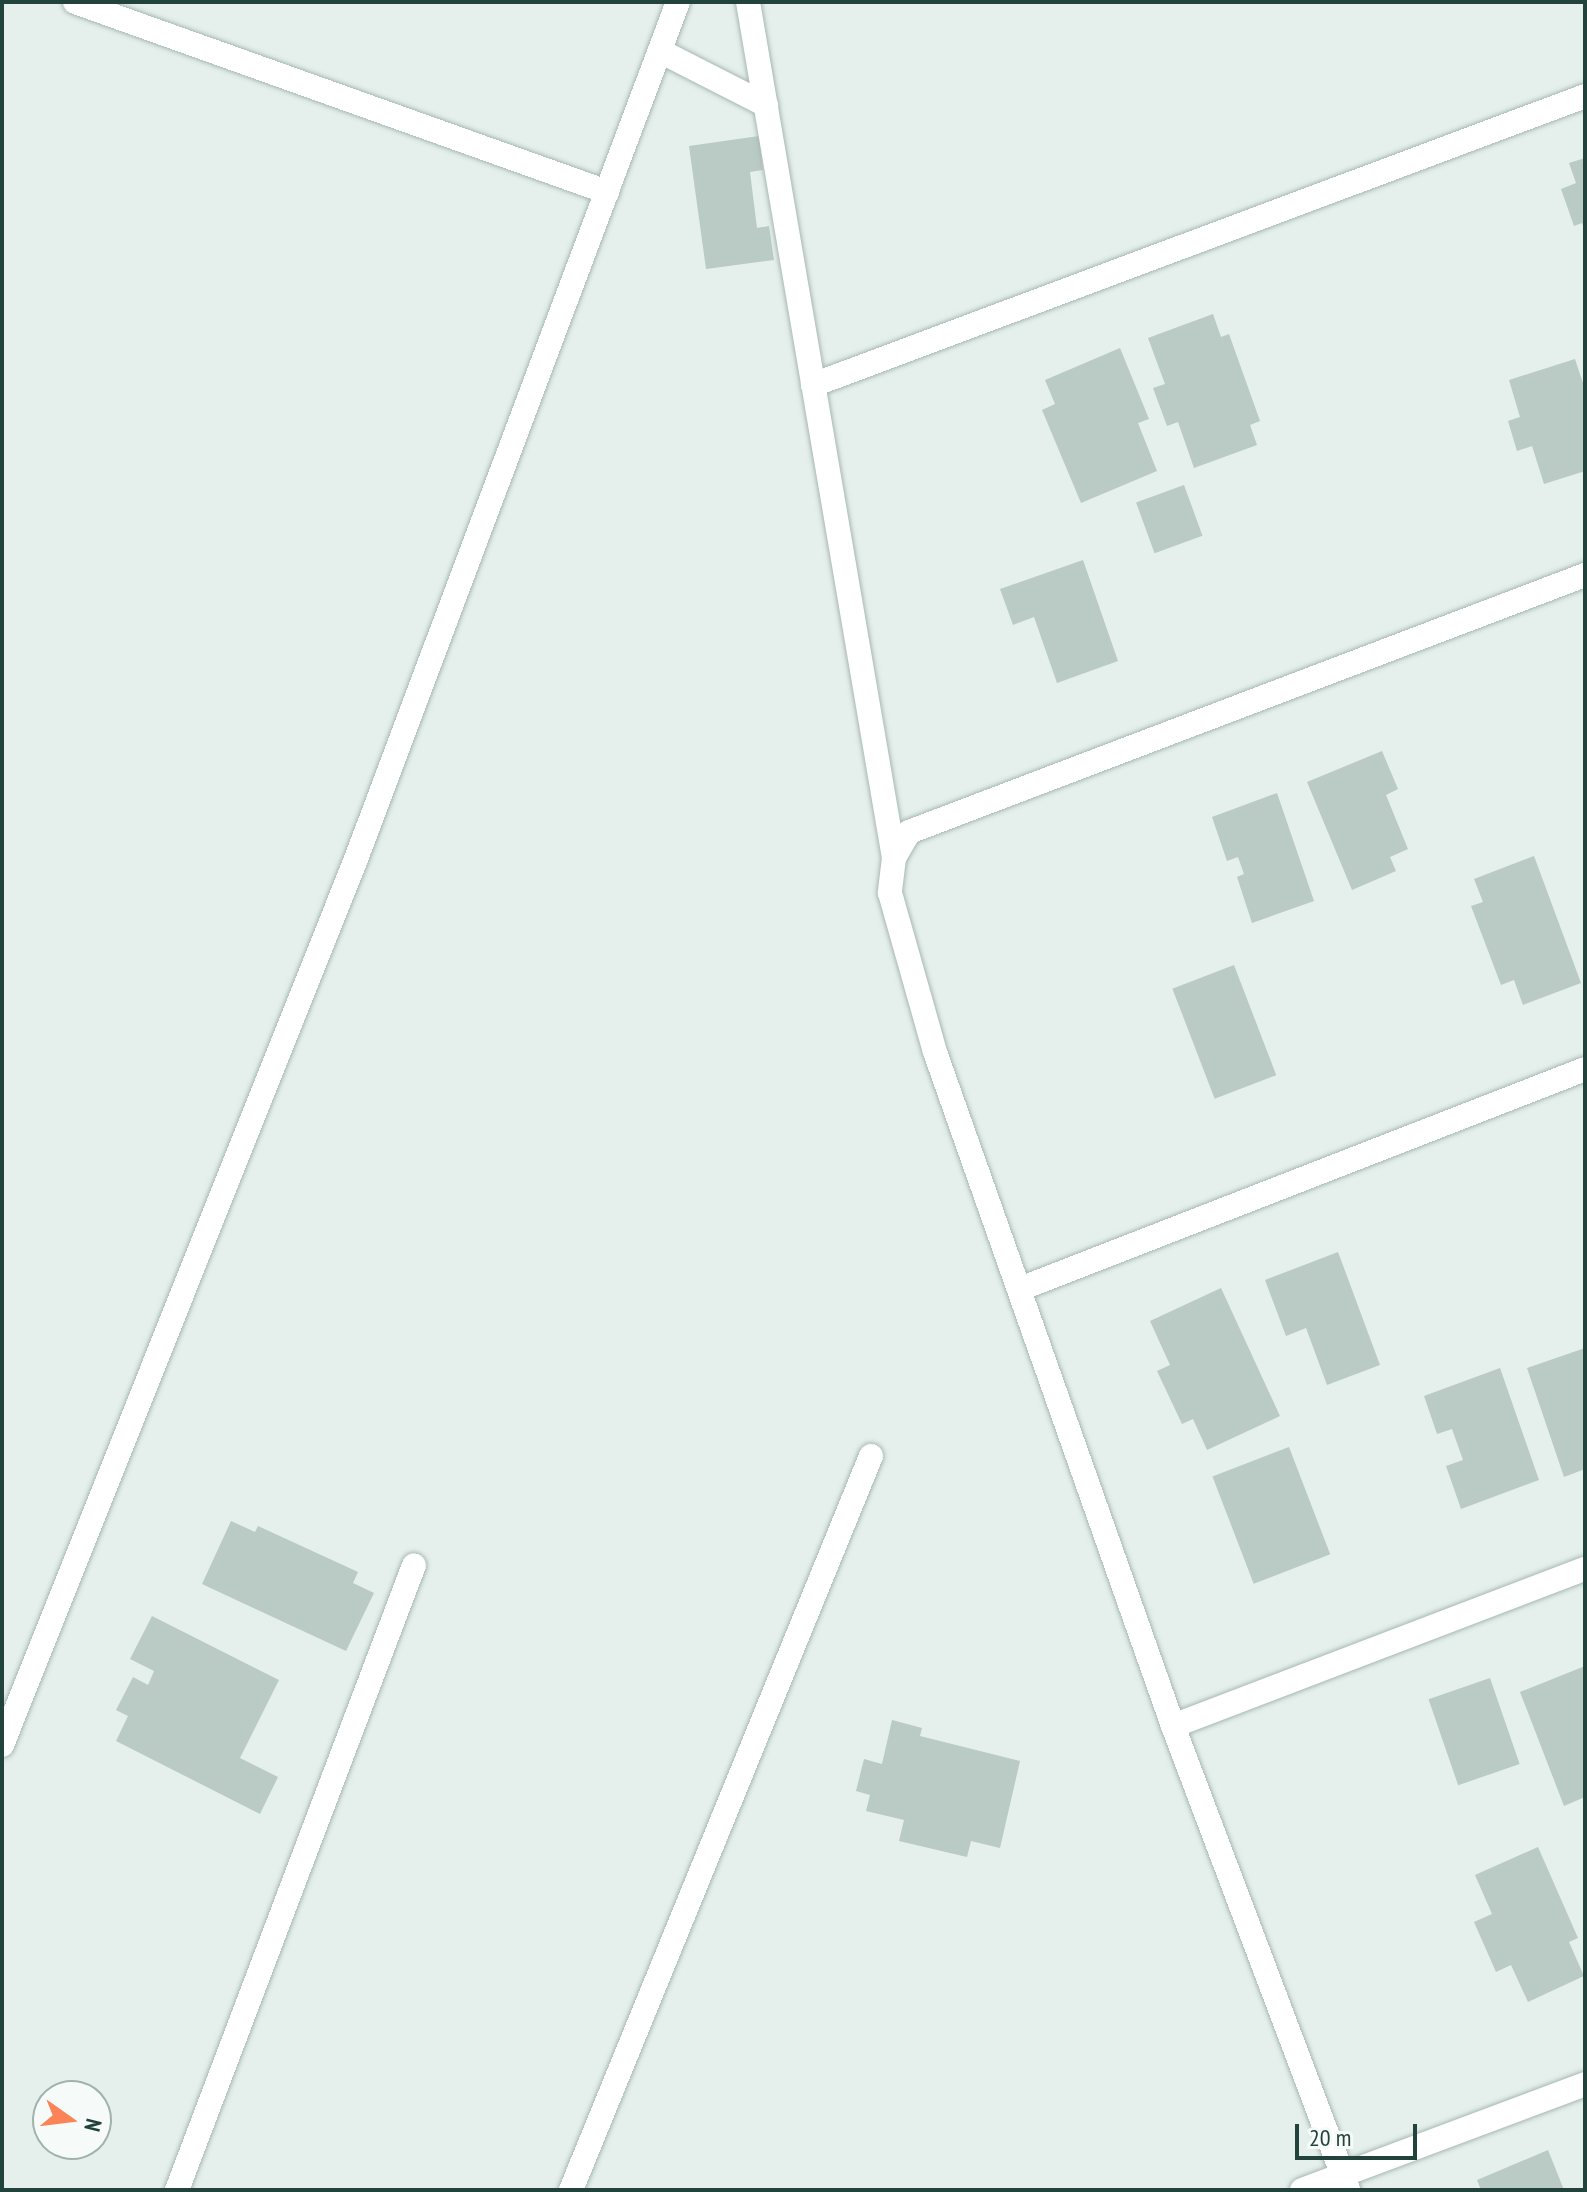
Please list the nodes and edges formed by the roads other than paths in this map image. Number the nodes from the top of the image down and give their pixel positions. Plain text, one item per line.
1 (75, 2) edge
2 (678, 2) edge
3 (748, 2) edge
4 (660, 51) junction
5 (1585, 96) edge
6 (766, 105) junction
7 (607, 192) junction
8 (813, 385) junction
9 (1585, 575) edge
10 (894, 858) junction
11 (1585, 1069) edge
12 (1020, 1289) junction
13 (871, 1456) dead end
14 (414, 1565) dead end
15 (1585, 1569) edge
16 (1173, 1726) junction
17 (2, 1745) edge
18 (1585, 2084) edge
19 (1346, 2183) edge
20 (177, 2190) edge
21 (571, 2190) edge
22 (1302, 2190) edge

1 - 7 street
2 - 4 street
3 - 6 street
4 - 6 street
4 - 7 street
5 - 8 street
6 - 8 street
7 - 17 street
8 - 10 street
9 - 10 street
10 - 12 street
11 - 12 street
12 - 16 street
13 - 21 street
14 - 20 street
15 - 16 street
16 - 19 street
18 - 19 street
19 - 22 street

